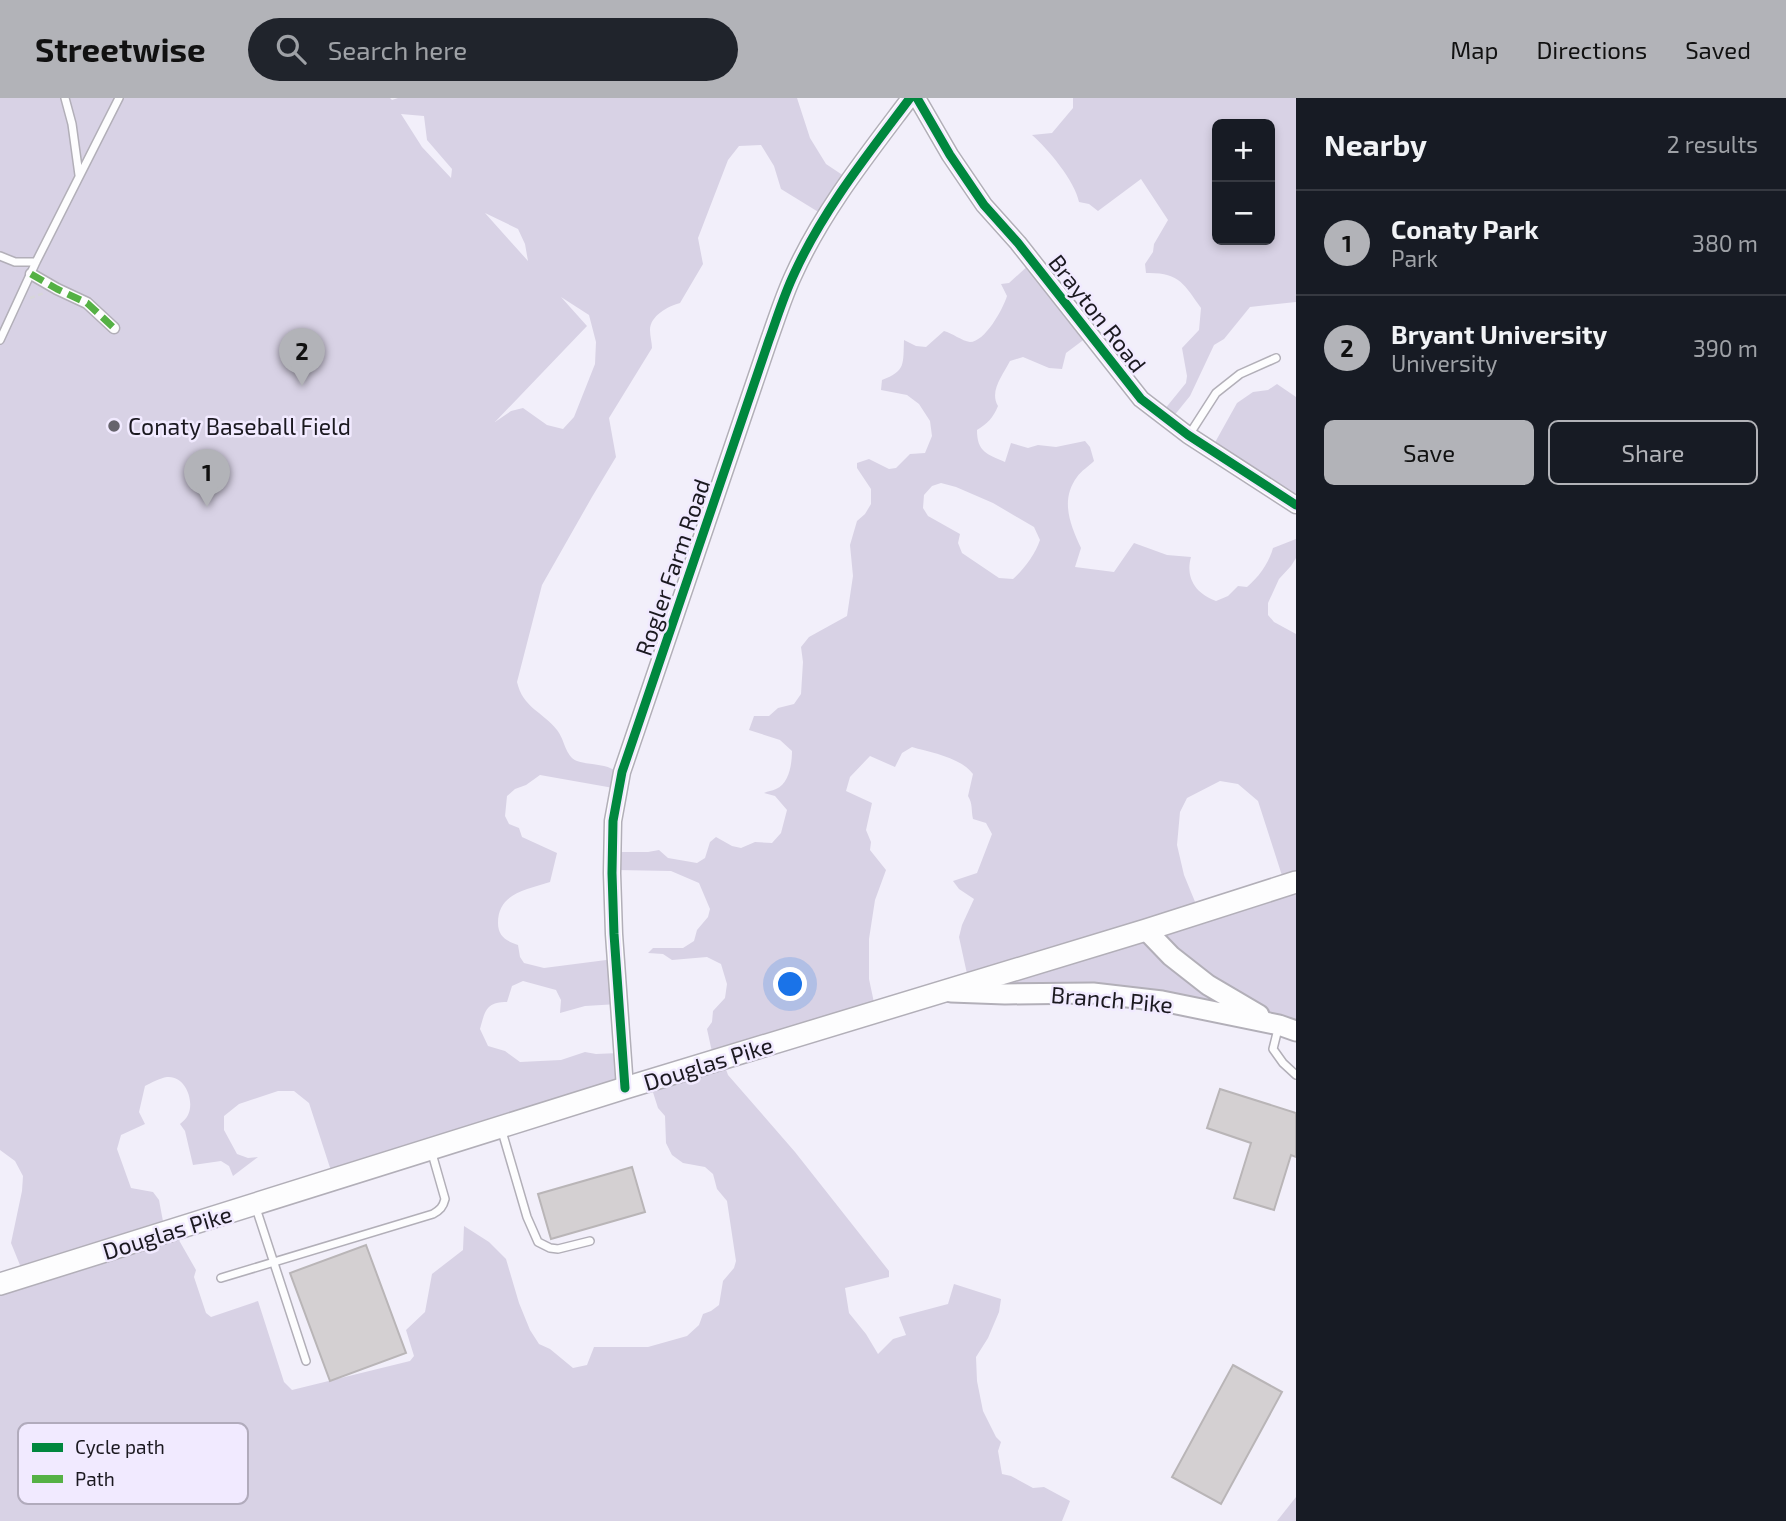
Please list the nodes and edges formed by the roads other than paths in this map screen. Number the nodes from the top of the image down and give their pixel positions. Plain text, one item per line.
1 (65, 98) edge
2 (119, 98) edge
3 (910, 98) edge
4 (917, 98) edge
5 (79, 175) junction
6 (0, 256) edge
7 (36, 262) junction
8 (31, 274) junction
9 (114, 328) dead end
10 (0, 340) edge
11 (1276, 358) dead end
12 (1188, 435) junction
13 (1296, 505) edge
14 (1296, 881) edge
15 (1146, 930) junction
16 (943, 992) junction
17 (1287, 1028) edge
18 (1296, 1075) edge
19 (625, 1088) junction
20 (501, 1128) junction
21 (431, 1150) junction
22 (255, 1205) junction
23 (590, 1241) dead end
24 (274, 1262) junction
25 (221, 1278) dead end
26 (0, 1284) edge
27 (306, 1361) dead end

1 - 5 lane
2 - 5 lane
3 - 19 street, Rogler Farm Road
4 - 12 street, Brayton Road
5 - 7 lane
6 - 7 lane
7 - 8 lane
8 - 9 street
8 - 10 lane
11 - 12 lane
12 - 13 street, Brayton Road
14 - 15 main road, Douglas Pike
15 - 16 main road, Douglas Pike
15 - 17 main road, Branch Pike
16 - 17 main road, Branch Pike
16 - 19 main road, Douglas Pike
17 - 18 lane
19 - 20 main road, Douglas Pike
20 - 21 main road, Douglas Pike
20 - 23 lane
21 - 22 main road, Douglas Pike
21 - 24 lane
22 - 24 lane
22 - 26 main road, Douglas Pike
24 - 25 lane
24 - 27 lane

